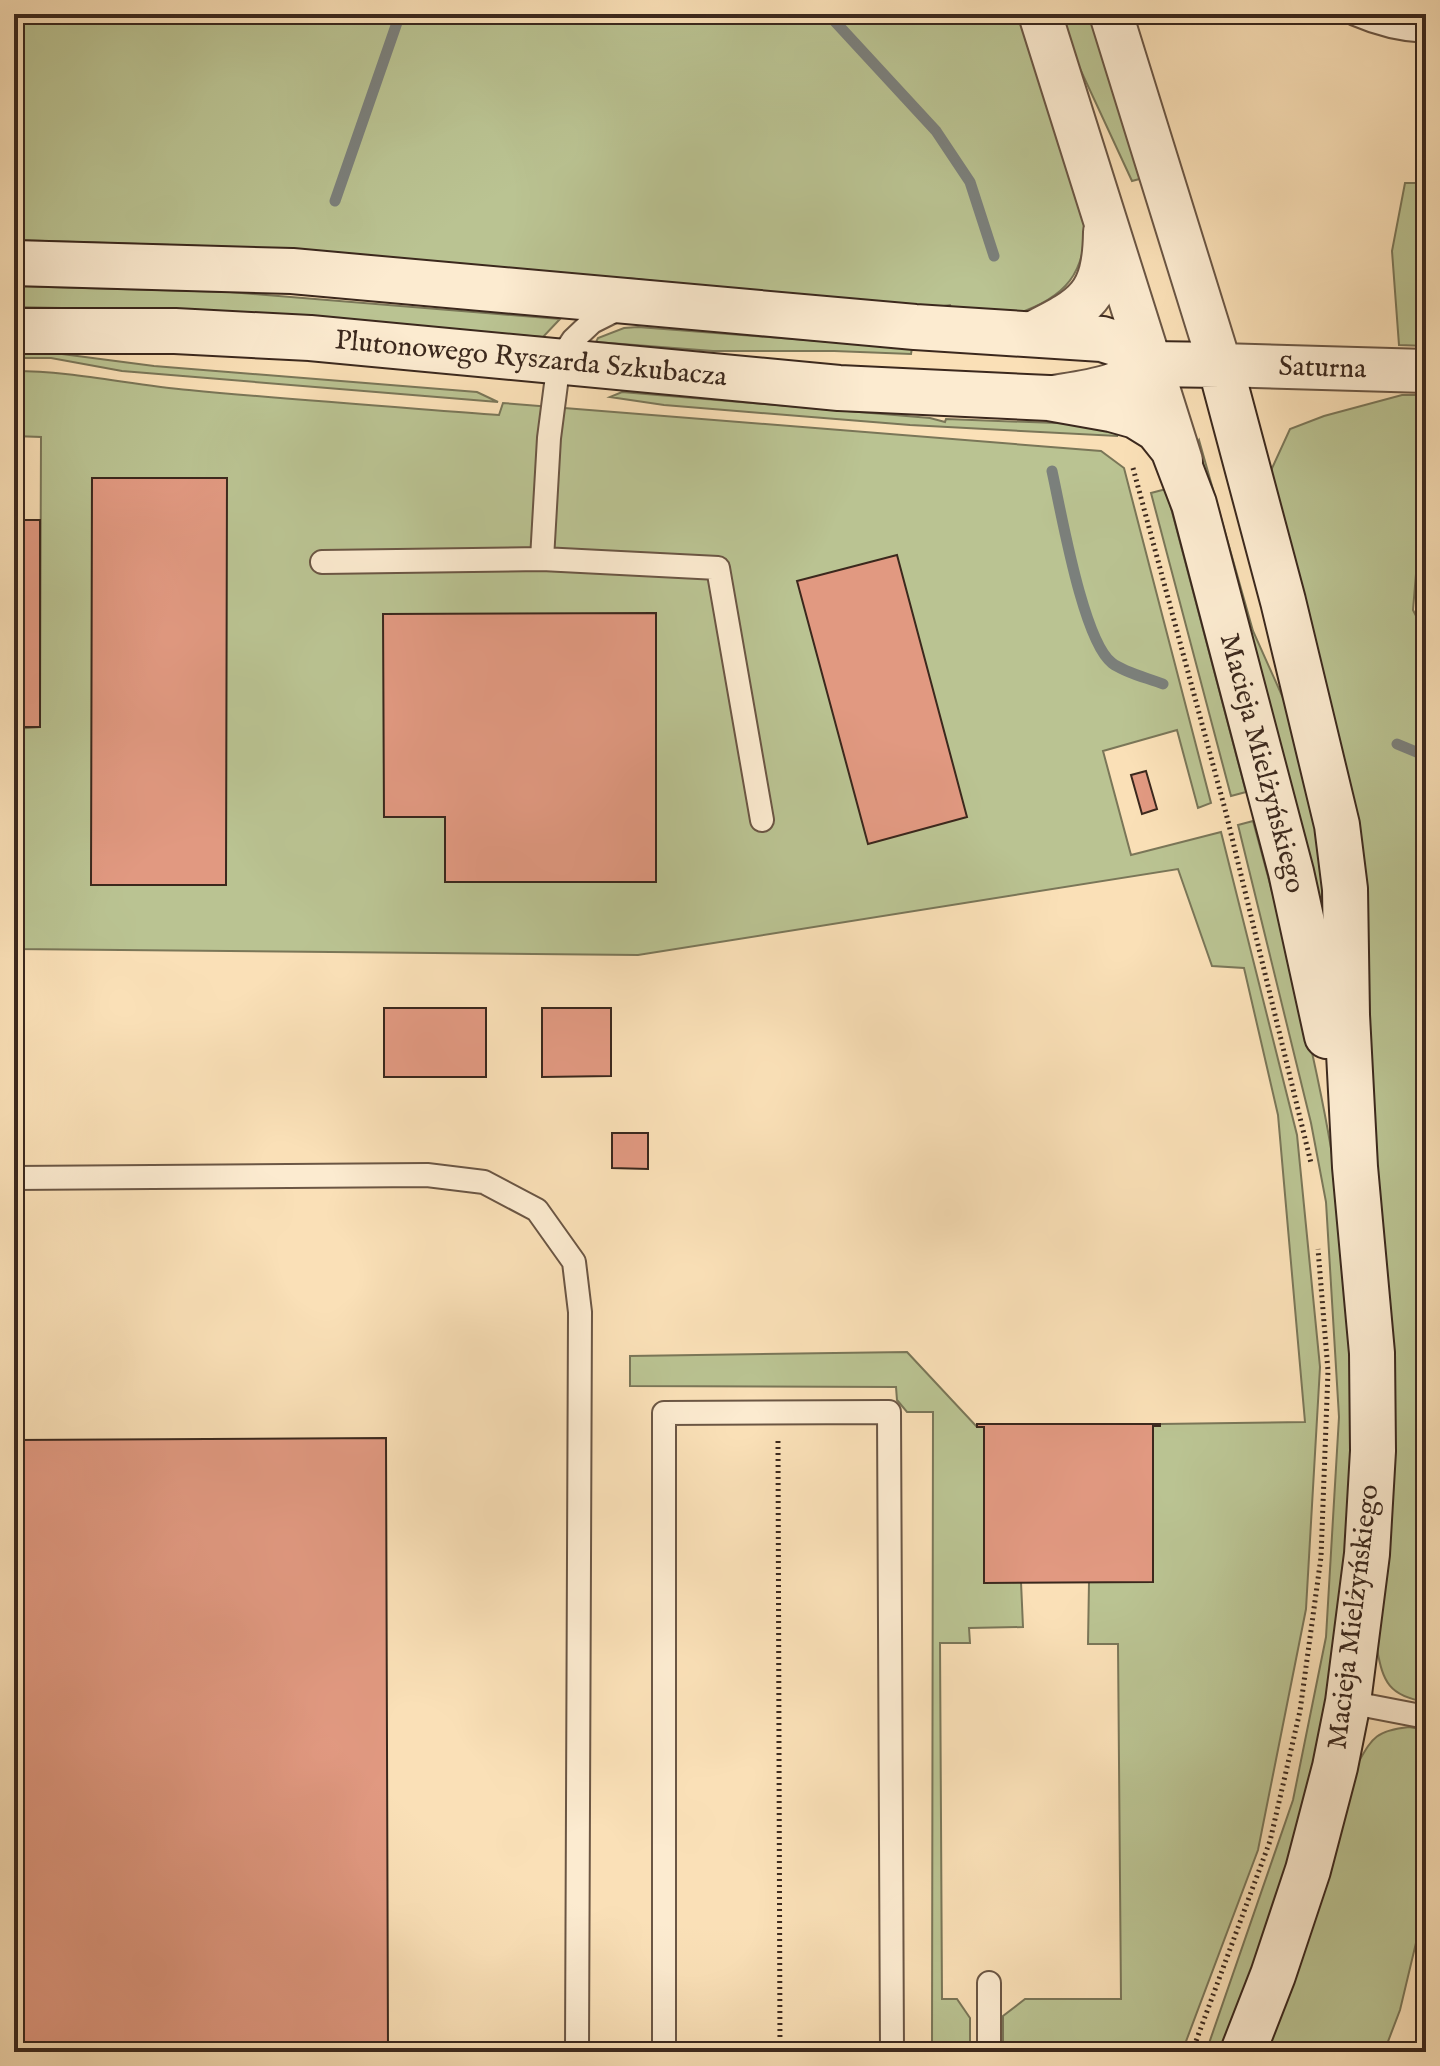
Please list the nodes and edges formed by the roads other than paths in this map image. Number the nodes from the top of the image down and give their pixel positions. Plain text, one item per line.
1 (1040, 14) edge
2 (1111, 14) edge
3 (1355, 14) edge
4 (1426, 31) edge
5 (1096, 192) junction
6 (14, 263) edge
7 (639, 302) junction
8 (14, 331) edge
9 (1029, 335) junction
10 (559, 361) junction
11 (1150, 364) junction
12 (1220, 365) junction
13 (1426, 371) edge
14 (1049, 398) junction
15 (1194, 504) junction
16 (542, 559) junction
17 (322, 562) dead end
18 (762, 820) dead end
19 (1355, 1167) junction
20 (14, 1178) edge
21 (1348, 1702) junction
22 (1426, 1717) edge
23 (989, 1983) dead end
24 (577, 2052) edge
25 (664, 2052) edge
26 (892, 2052) edge
27 (989, 2052) edge
28 (1243, 2052) edge

1 - 5 street, Macieja Mielżyńskiego
2 - 12 street, Macieja Mielżyńskiego
3 - 4 lane
5 - 9 street
5 - 11 street, Macieja Mielżyńskiego
6 - 7 street
7 - 9 street
7 - 10 lane
8 - 10 street, Plutonowego Ryszarda Szkubacza
9 - 11 street
10 - 14 street, Plutonowego Ryszarda Szkubacza
10 - 16 lane
11 - 12 street
11 - 14 street, Plutonowego Ryszarda Szkubacza
11 - 15 street, Macieja Mielżyńskiego
12 - 13 street, Saturna
12 - 19 street, Macieja Mielżyńskiego
14 - 15 street, Plutonowego Ryszarda Szkubacza
15 - 19 street, Macieja Mielżyńskiego
16 - 17 lane
16 - 18 lane
19 - 21 street, Macieja Mielżyńskiego
20 - 24 lane
21 - 22 lane
21 - 28 street, Macieja Mielżyńskiego
23 - 27 lane
25 - 26 lane

